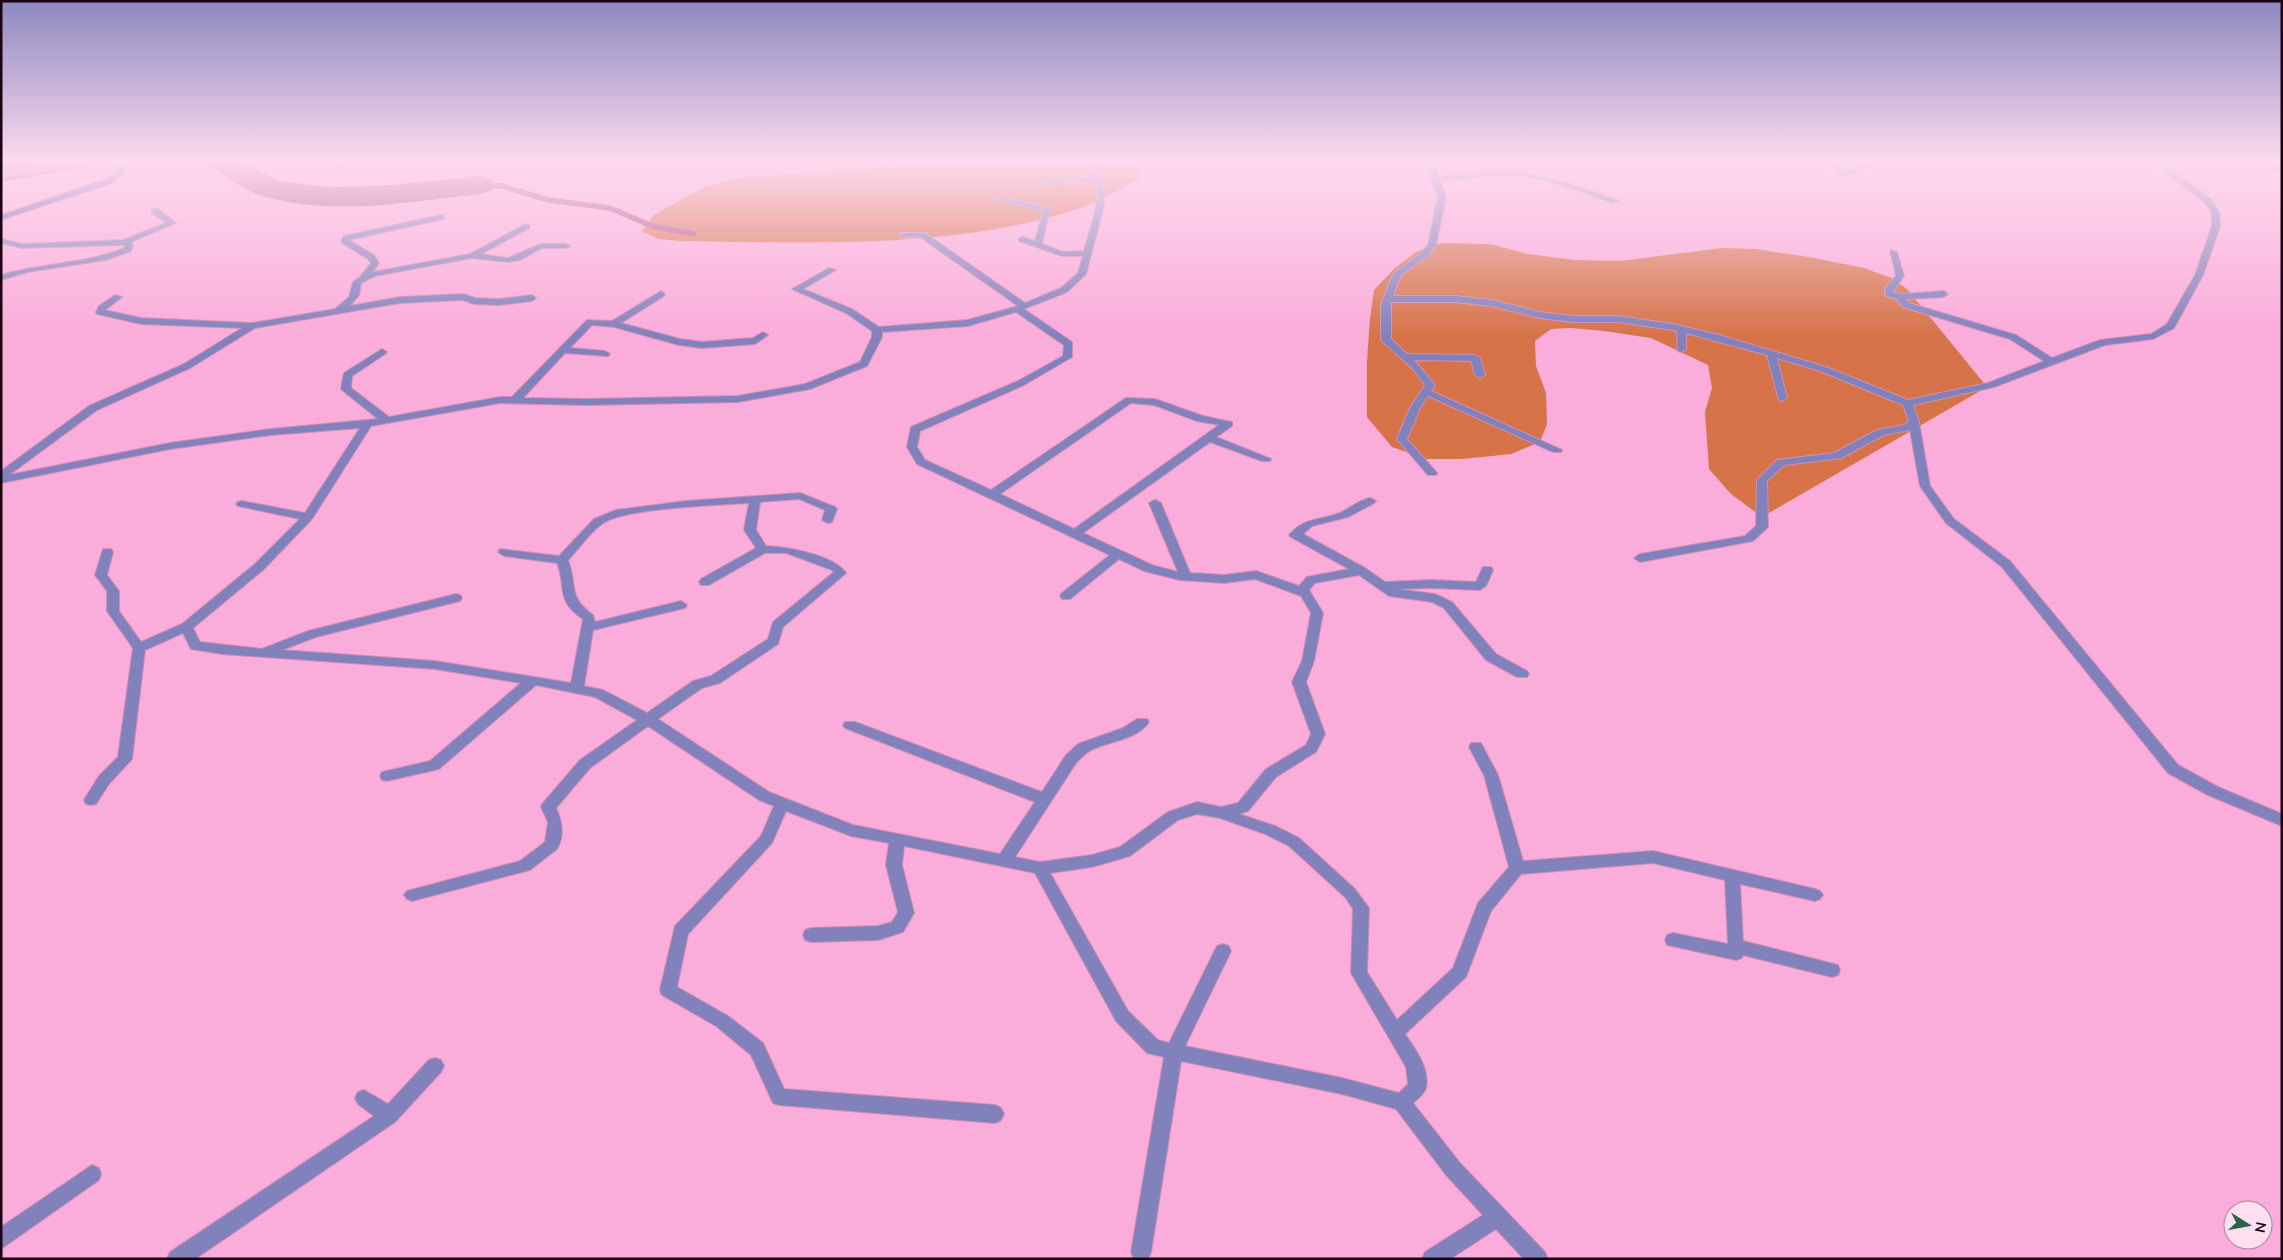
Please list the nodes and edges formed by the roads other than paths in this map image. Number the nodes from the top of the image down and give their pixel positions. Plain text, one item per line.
1 (166, 219) edge
2 (437, 219) edge
3 (1045, 219) edge
4 (1097, 219) edge
5 (1437, 219) edge
6 (2215, 219) edge
7 (526, 226) dead end
8 (904, 235) dead end
9 (1022, 239) dead end
10 (1, 241) edge
11 (124, 242) junction
12 (1038, 245) junction
13 (566, 246) dead end
14 (1893, 252) dead end
15 (1088, 253) junction
16 (472, 256) junction
17 (832, 270) dead end
18 (1, 278) edge
19 (362, 278) junction
20 (661, 294) dead end
21 (1944, 294) dead end
22 (118, 297) dead end
23 (1900, 297) junction
24 (532, 298) dead end
25 (1388, 299) junction
26 (1021, 307) junction
27 (337, 312) junction
28 (614, 324) junction
29 (252, 326) junction
30 (1682, 329) junction
31 (877, 330) junction
32 (764, 335) dead end
33 (1681, 349) dead end
34 (564, 350) junction
35 (382, 352) dead end
36 (1771, 353) junction
37 (605, 354) dead end
38 (1405, 357) junction
39 (2051, 362) junction
40 (1480, 375) dead end
41 (1426, 392) junction
42 (1782, 398) dead end
43 (515, 400) junction
44 (1907, 403) junction
45 (386, 420) junction
46 (1914, 422) junction
47 (367, 424) junction
48 (1208, 438) junction
49 (1557, 450) dead end
50 (1266, 459) dead end
51 (1432, 474) dead end
52 (1, 478) edge
53 (993, 494) junction
54 (755, 499) junction
55 (1370, 501) dead end
56 (1156, 503) dead end
57 (242, 504) dead end
58 (308, 517) junction
59 (828, 520) dead end
60 (1076, 534) junction
61 (762, 549) junction
62 (107, 552) dead end
63 (504, 552) dead end
64 (1118, 554) junction
65 (1640, 558) dead end
66 (562, 560) junction
67 (1487, 570) dead end
68 (1361, 571) junction
69 (1186, 577) junction
70 (704, 582) dead end
71 (1382, 586) junction
72 (1301, 591) junction
73 (1066, 596) dead end
74 (456, 598) dead end
75 (680, 605) dead end
76 (186, 627) junction
77 (588, 627) junction
78 (139, 648) junction
79 (263, 653) junction
80 (1522, 674) dead end
81 (533, 680) junction
82 (577, 689) junction
83 (646, 719) junction
84 (1142, 722) dead end
85 (850, 725) dead end
86 (1476, 747) dead end
87 (386, 776) dead end
88 (1044, 799) junction
89 (91, 800) dead end
90 (782, 803) junction
91 (1221, 813) junction
92 (2282, 820) edge
93 (897, 839) junction
94 (1004, 861) junction
95 (1040, 868) junction
96 (1517, 868) junction
97 (1732, 876) junction
98 (412, 895) dead end
99 (1815, 895) dead end
100 (811, 935) dead end
101 (1673, 940) dead end
102 (1736, 946) junction
103 (1223, 951) dead end
104 (1832, 970) dead end
105 (1395, 1032) junction
106 (1174, 1051) junction
107 (435, 1066) dead end
108 (364, 1098) dead end
109 (1402, 1102) junction
110 (995, 1114) dead end
111 (389, 1116) junction
112 (92, 1174) dead end
113 (1498, 1216) junction
114 (1, 1240) edge
115 (1141, 1252) dead end
116 (177, 1259) edge
117 (1432, 1259) edge
118 (1538, 1259) edge

1 - 11 street
2 - 19 street
3 - 12 street
4 - 15 street
5 - 25 street
6 - 39 street
7 - 16 street
8 - 26 street
9 - 12 street
10 - 11 street
11 - 18 street
12 - 15 street
13 - 16 street
14 - 23 street
15 - 26 street
16 - 19 street
17 - 31 street
19 - 27 street
20 - 28 street
21 - 23 street
22 - 29 street
23 - 39 street
24 - 27 street
25 - 30 street
25 - 38 street
26 - 31 street
26 - 53 street
27 - 29 street
28 - 32 street
28 - 34 street
29 - 52 street
30 - 33 street
30 - 36 street
31 - 43 street
34 - 37 street
34 - 43 street
35 - 45 street
36 - 42 street
36 - 44 street
38 - 40 street
38 - 41 street
39 - 44 street
41 - 49 street
41 - 51 street
43 - 45 street
44 - 46 street
45 - 47 street
46 - 65 street
46 - 92 street
47 - 52 street
47 - 58 street
48 - 50 street
48 - 53 street
48 - 60 street
53 - 60 street
54 - 59 street
54 - 61 street
54 - 66 street
55 - 68 street
56 - 69 street
57 - 58 street
58 - 76 street
60 - 64 street
61 - 70 street
61 - 83 street
62 - 78 street
63 - 66 street
64 - 69 street
64 - 73 street
66 - 77 street
67 - 71 street
68 - 71 street
68 - 72 street
69 - 72 street
71 - 80 street
72 - 91 street
74 - 79 street
75 - 77 street
76 - 78 street
76 - 79 street
77 - 82 street
78 - 89 street
79 - 81 street
81 - 82 street
81 - 87 street
82 - 83 street
83 - 90 street
83 - 98 street
84 - 88 street
85 - 88 street
86 - 96 street
88 - 94 street
90 - 93 street
90 - 110 street
91 - 95 street
91 - 105 street
93 - 94 street
93 - 100 street
94 - 95 street
95 - 106 street
96 - 97 street
96 - 105 street
97 - 99 street
97 - 102 street
101 - 102 street
102 - 104 street
103 - 106 street
105 - 109 street
106 - 109 street
106 - 115 street
107 - 111 street
108 - 111 street
109 - 113 street
111 - 116 street
112 - 114 street
113 - 117 street
113 - 118 street

